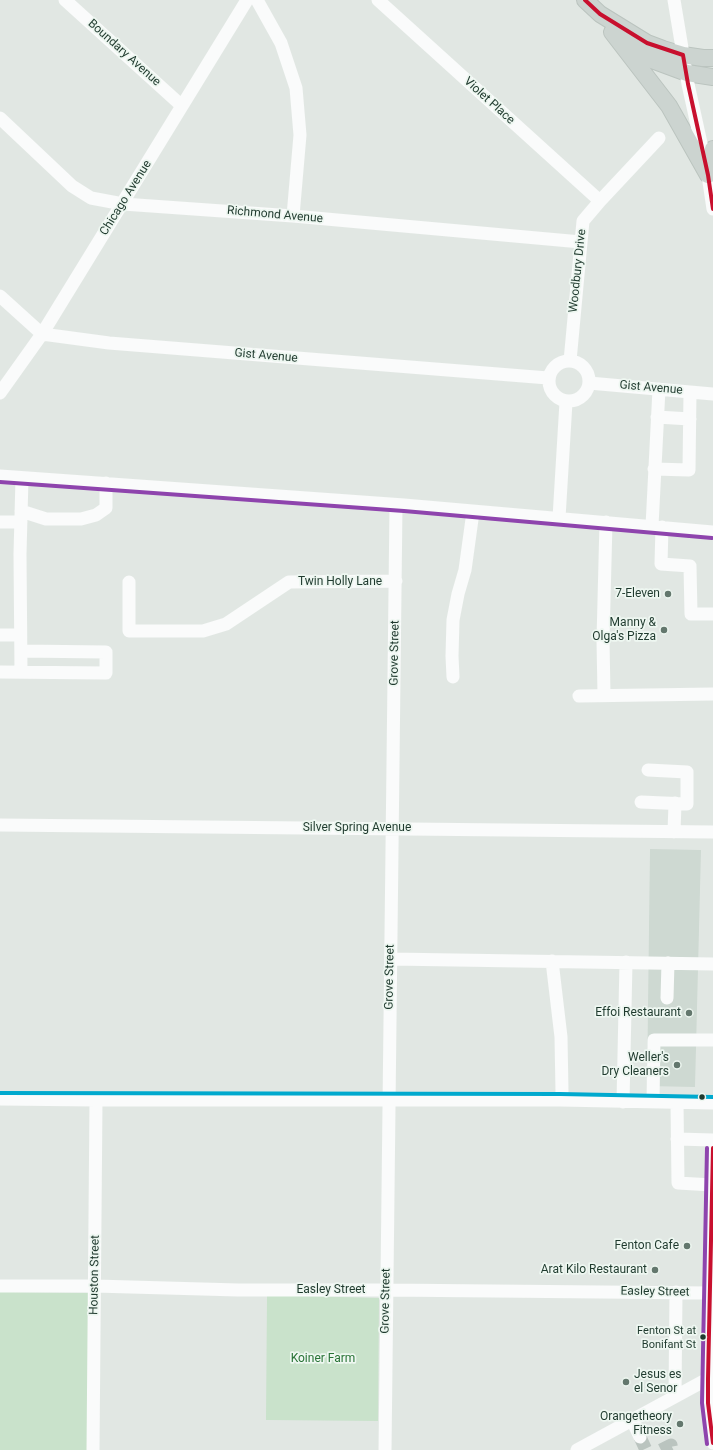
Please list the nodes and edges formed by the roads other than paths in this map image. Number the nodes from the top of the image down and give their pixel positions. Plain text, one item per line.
1 (65, 0) edge
2 (247, 0) edge
3 (257, 0) edge
4 (378, 0) edge
5 (585, 0) edge
6 (674, 0) edge
7 (600, 14) junction
8 (612, 32) junction
9 (684, 55) junction
10 (713, 58) edge
11 (687, 73) junction
12 (713, 77) edge
13 (182, 106) junction
14 (0, 118) edge
15 (659, 138) dead end
16 (713, 149) edge
17 (708, 176) junction
18 (600, 201) junction
19 (123, 204) junction
20 (713, 209) edge
21 (293, 216) junction
22 (581, 242) junction
23 (0, 296) edge
24 (42, 334) junction
25 (570, 361) junction
26 (548, 378) junction
27 (589, 383) junction
28 (659, 389) junction
29 (690, 392) junction
30 (0, 393) edge
31 (713, 394) edge
32 (566, 402) junction
33 (657, 417) junction
34 (690, 419) junction
35 (654, 469) junction
36 (0, 476) edge
37 (22, 478) junction
38 (106, 483) junction
39 (396, 505) junction
40 (473, 512) junction
41 (21, 517) junction
42 (559, 518) junction
43 (0, 522) edge
44 (606, 522) junction
45 (657, 527) junction
46 (713, 532) edge
47 (396, 581) junction
48 (129, 582) dead end
49 (713, 614) edge
50 (0, 635) edge
51 (20, 635) junction
52 (21, 651) junction
53 (0, 672) edge
54 (21, 672) junction
55 (453, 677) dead end
56 (713, 694) edge
57 (604, 695) junction
58 (579, 696) dead end
59 (648, 770) dead end
60 (641, 802) dead end
61 (675, 803) junction
62 (0, 825) edge
63 (392, 828) junction
64 (674, 832) junction
65 (713, 832) edge
66 (391, 959) junction
67 (552, 961) junction
68 (626, 962) junction
69 (668, 963) junction
70 (713, 964) edge
71 (667, 998) dead end
72 (713, 1040) edge
73 (0, 1099) edge
74 (96, 1100) junction
75 (389, 1100) junction
76 (560, 1100) junction
77 (623, 1102) junction
78 (653, 1102) junction
79 (677, 1102) junction
80 (713, 1103) edge
81 (677, 1138) junction
82 (713, 1140) edge
83 (713, 1148) edge
84 (712, 1185) edge
85 (0, 1286) edge
86 (95, 1286) junction
87 (386, 1290) junction
88 (676, 1292) junction
89 (709, 1293) junction
90 (711, 1377) edge
91 (675, 1396) junction
92 (632, 1420) junction
93 (640, 1437) tunnel mouth
94 (713, 1443) edge
95 (93, 1450) edge
96 (384, 1450) edge
97 (577, 1450) edge

1 - 13 street, Boundary Avenue
2 - 13 street, Chicago Avenue
3 - 21 street
4 - 18 street, Violet Place
5 - 7 main road
6 - 9 street
7 - 8 main road
7 - 9 main road
8 - 11 main road
8 - 17 main road
9 - 10 main road
9 - 11 street
11 - 12 main road
11 - 17 street
13 - 19 street, Chicago Avenue
14 - 19 street, Richmond Avenue
15 - 18 street, Woodbury Drive
16 - 17 main road
17 - 20 street
18 - 22 street, Woodbury Drive
19 - 21 street, Richmond Avenue
19 - 24 street, Chicago Avenue
21 - 22 street, Richmond Avenue
22 - 25 street, Woodbury Drive
23 - 24 street
24 - 26 street, Gist Avenue
24 - 30 street, Chicago Avenue
25 - 26 street
25 - 27 street
26 - 32 street
27 - 28 street, Gist Avenue
27 - 32 street
28 - 29 street, Gist Avenue
28 - 33 street
29 - 31 street, Gist Avenue
29 - 34 street
32 - 42 street
33 - 34 street
33 - 35 street
34 - 35 street
35 - 45 street
36 - 37 street
37 - 38 street
37 - 41 street
38 - 39 street
38 - 41 street
39 - 40 street
39 - 47 street, Grove Street
40 - 42 street
40 - 55 street
41 - 43 street
41 - 51 street
42 - 44 street
44 - 45 street
44 - 57 street
45 - 46 street
45 - 49 street
47 - 48 street, Twin Holly Lane
47 - 63 street, Grove Street
50 - 51 street
51 - 52 street
52 - 54 street
52 - 54 street
53 - 54 street
56 - 57 street
57 - 58 street
59 - 61 street
60 - 61 street
61 - 64 street
62 - 63 street, Silver Spring Avenue
63 - 64 street, Silver Spring Avenue
63 - 66 street, Grove Street
64 - 65 street, Silver Spring Avenue
66 - 67 street
66 - 75 street, Grove Street
67 - 68 street
67 - 76 street
68 - 69 street
68 - 77 street
69 - 70 street
69 - 71 street
72 - 78 street
73 - 74 street
74 - 75 street
74 - 86 street, Houston Street
75 - 76 street
75 - 87 street, Grove Street
76 - 77 street
77 - 78 street
78 - 79 street
79 - 80 street
79 - 81 street
81 - 82 street
81 - 84 street
83 - 84 street
84 - 89 street
85 - 86 street, Easley Street
86 - 87 street, Easley Street
86 - 95 street, Houston Street
87 - 88 street, Easley Street
87 - 96 street, Grove Street
88 - 89 street, Easley Street
88 - 91 street
89 - 90 street
90 - 91 street
90 - 94 street
91 - 92 street
92 - 93 street
92 - 97 street

